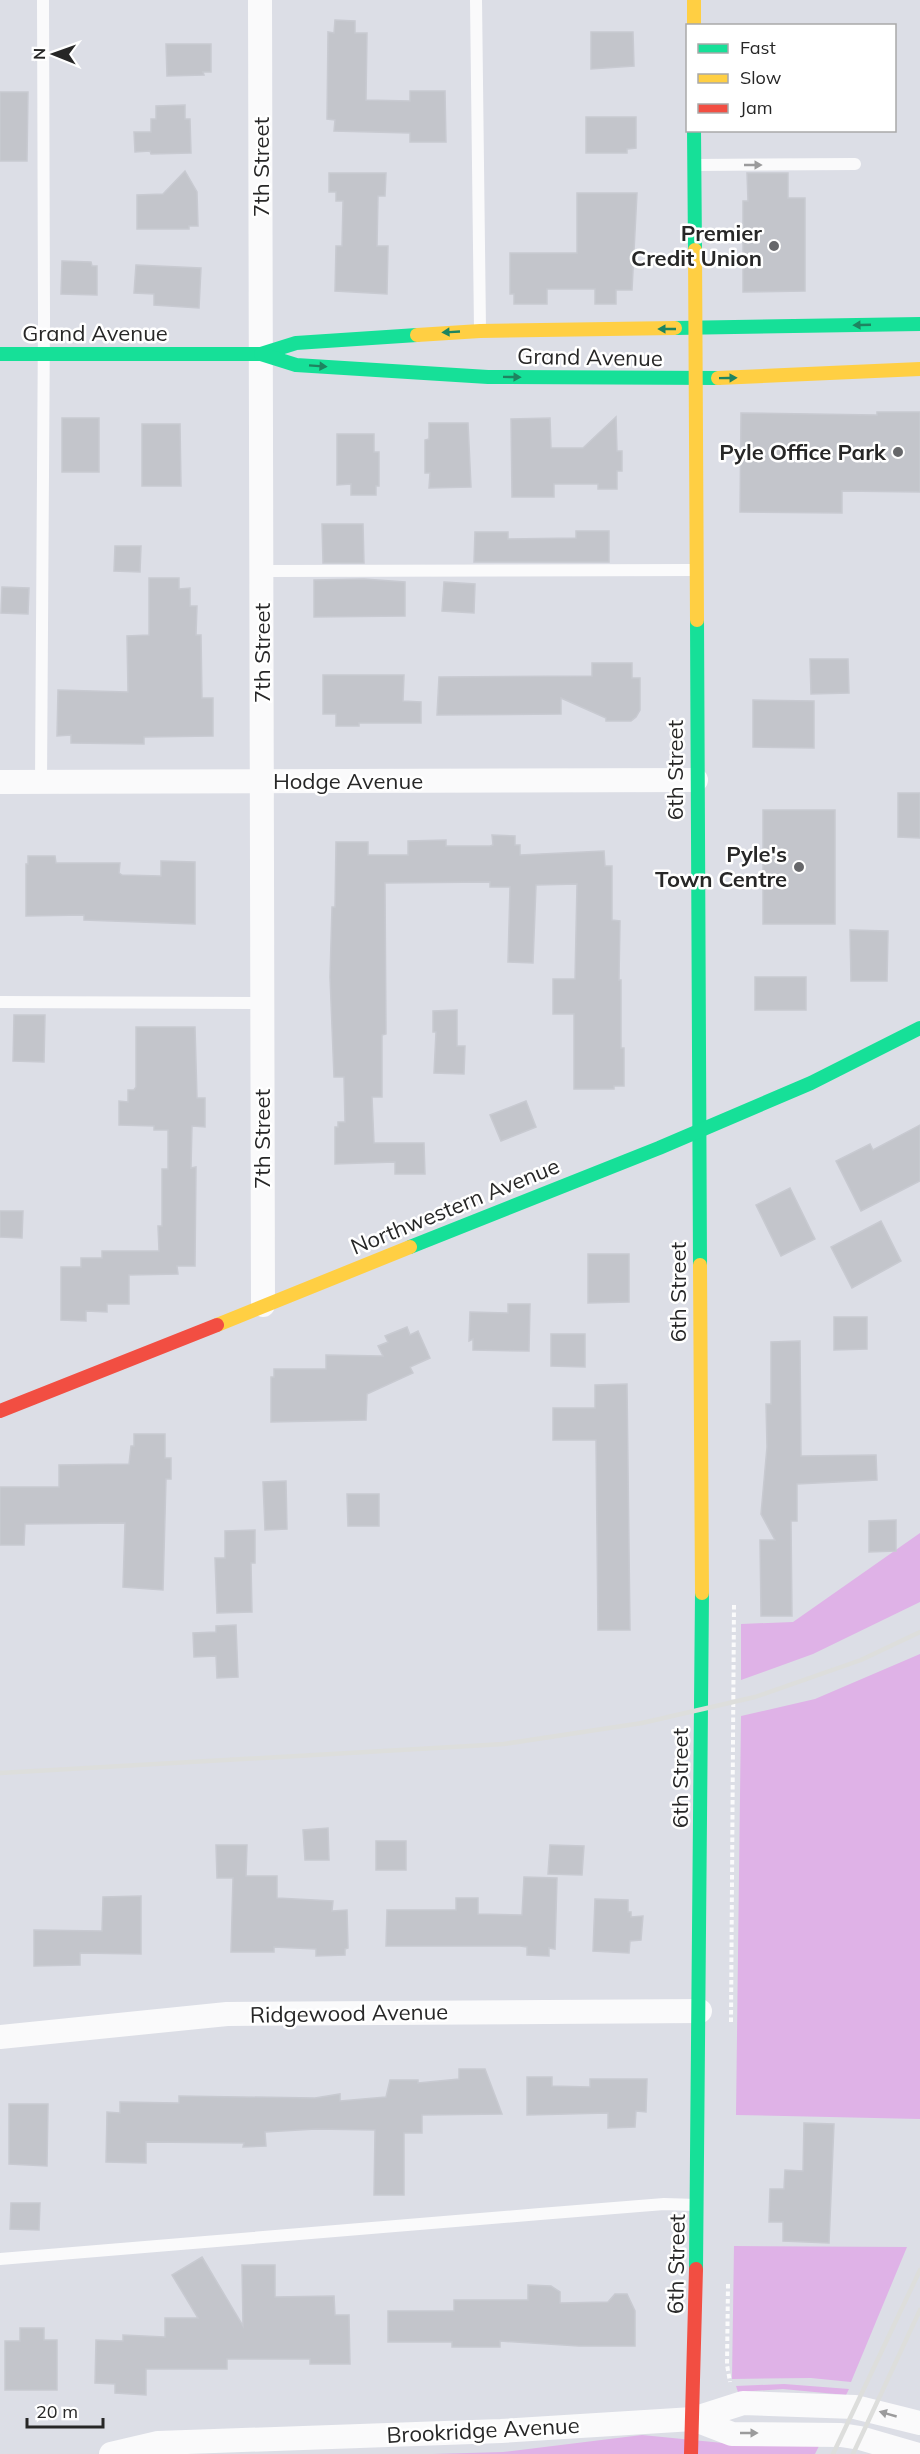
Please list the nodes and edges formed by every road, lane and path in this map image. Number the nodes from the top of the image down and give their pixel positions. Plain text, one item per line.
1 (43, 0) edge
2 (260, 0) edge
3 (476, 0) edge
4 (694, 0) edge
5 (694, 24) edge
6 (694, 132) edge
7 (855, 164) dead end
8 (694, 165) junction
9 (920, 324) edge
10 (695, 329) junction
11 (480, 331) junction
12 (0, 354) edge
13 (44, 354) junction
14 (261, 354) junction
15 (920, 369) edge
16 (695, 379) junction
17 (696, 570) junction
18 (261, 571) junction
19 (696, 780) junction
20 (262, 781) junction
21 (0, 782) edge
22 (41, 782) junction
23 (0, 1002) edge
24 (262, 1003) junction
25 (920, 1028) edge
26 (698, 1131) junction
27 (263, 1305) junction
28 (0, 1412) edge
29 (734, 1615) dead end
30 (734, 1801) dead end
31 (700, 2011) junction
32 (0, 2037) edge
33 (698, 2205) junction
34 (0, 2259) edge
35 (693, 2419) junction
36 (920, 2424) edge
37 (111, 2454) edge
38 (691, 2454) edge
39 (915, 2454) edge

1 - 13 lane
2 - 14 street, 7th Street
3 - 11 lane
4 - 5 main road
6 - 8 main road, 6th Street
8 -> 7 lane
8 - 10 main road, 6th Street
9 -> 10 main road, Grand Avenue
10 -> 11 main road, Grand Avenue
10 - 16 main road, 6th Street
11 -> 14 main road, Grand Avenue
12 - 13 main road, Grand Avenue
13 - 14 main road, Grand Avenue
13 - 22 lane
14 -> 16 main road, Grand Avenue
14 - 18 street, 7th Street
16 -> 15 main road, Grand Avenue
16 - 17 main road, 6th Street
17 - 18 lane
17 - 19 main road, 6th Street
18 - 20 street, 7th Street
19 - 20 street, Hodge Avenue
19 - 26 main road, 6th Street
20 - 22 street, Hodge Avenue
20 - 24 street, 7th Street
21 - 22 street, Hodge Avenue
23 - 24 lane
24 - 27 street, 7th Street
25 - 26 main road, Northwestern Avenue
26 - 27 main road, Northwestern Avenue
26 - 31 main road, 6th Street
27 - 28 main road, Northwestern Avenue
29 - 30 path
31 - 32 street, Ridgewood Avenue
31 - 33 main road, 6th Street
33 - 34 lane
33 - 35 main road, 6th Street
36 -> 35 street, Brookridge Avenue
35 - 37 street, Brookridge Avenue
35 - 38 main road, 6th Street
35 -> 39 street

